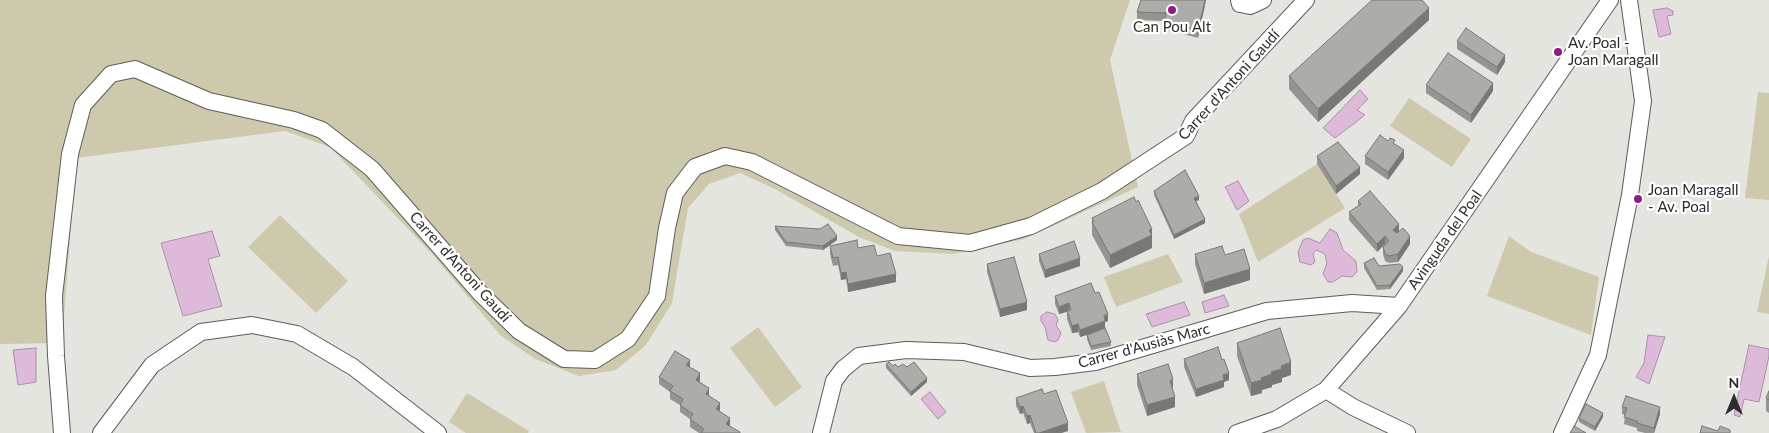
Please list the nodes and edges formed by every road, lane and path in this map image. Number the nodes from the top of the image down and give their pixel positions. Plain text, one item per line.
1 (1239, 0) edge
2 (1263, 0) edge
3 (1306, 0) edge
4 (1610, 0) edge
5 (1629, 0) edge
6 (1399, 306) junction
7 (1326, 390) junction
8 (62, 433) edge
9 (101, 433) edge
10 (438, 433) edge
11 (821, 433) edge
12 (1237, 433) edge
13 (1407, 433) edge
14 (1562, 433) edge

1 - 2 street
3 - 8 street, Carrer d'Antoni Gaudí
4 - 6 street, Avinguda del Poal
5 - 14 street
6 - 7 street, Avinguda del Poal
6 - 11 street, Carrer d'Ausiàs Marc
7 - 12 street, Avinguda del Poal
7 - 13 street
9 - 10 street

